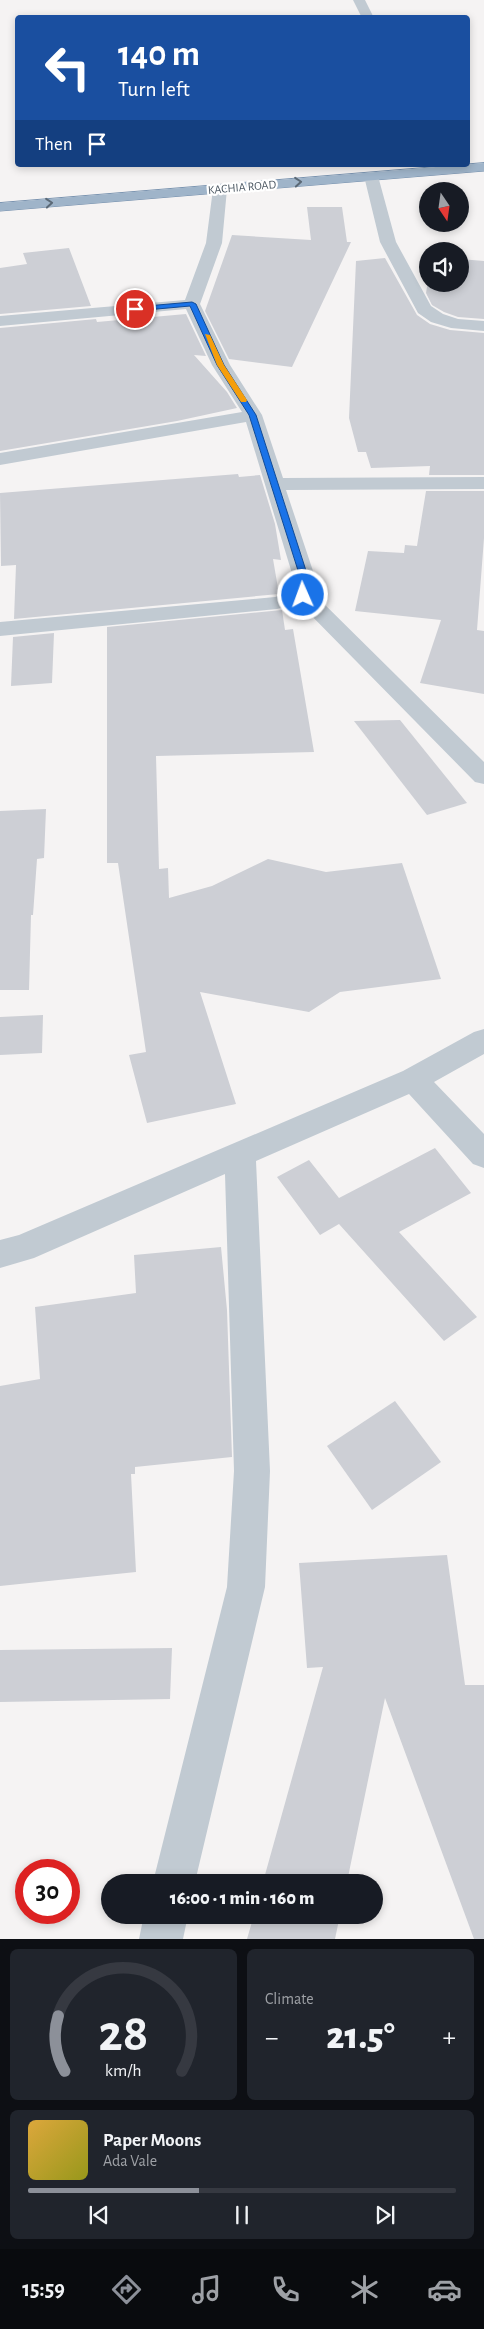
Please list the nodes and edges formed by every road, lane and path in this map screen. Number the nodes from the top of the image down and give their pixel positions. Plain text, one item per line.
1 (360, 0) edge
2 (367, 15) edge
3 (484, 154) edge
4 (470, 155) edge
5 (334, 167) edge
6 (484, 167) edge
7 (371, 176) junction
8 (220, 189) junction
9 (0, 195) edge
10 (0, 207) edge
11 (192, 304) junction
12 (0, 321) edge
13 (484, 326) edge
14 (253, 415) junction
15 (0, 459) edge
16 (484, 483) edge
17 (275, 484) junction
18 (303, 595) junction
19 (0, 629) edge
20 (484, 776) edge
21 (484, 1040) edge
22 (413, 1079) junction
23 (240, 1154) junction
24 (484, 1155) edge
25 (0, 1254) edge
26 (176, 1874) edge
27 (164, 1924) edge
28 (160, 1939) edge

1 - 2 street
3 - 4 highway
5 - 9 highway, KACHIA ROAD
6 - 7 highway, KACHIA ROAD
8 -> 7 highway, KACHIA ROAD
7 - 13 street
10 -> 8 highway, KACHIA ROAD
8 - 11 street
11 - 12 street
11 - 14 street
14 - 15 street
14 - 17 street
16 - 17 street
17 - 18 street
18 - 19 street
18 - 20 street
21 - 22 street
22 - 23 street
22 - 24 street
23 - 25 street
23 - 26 street
27 - 28 street

